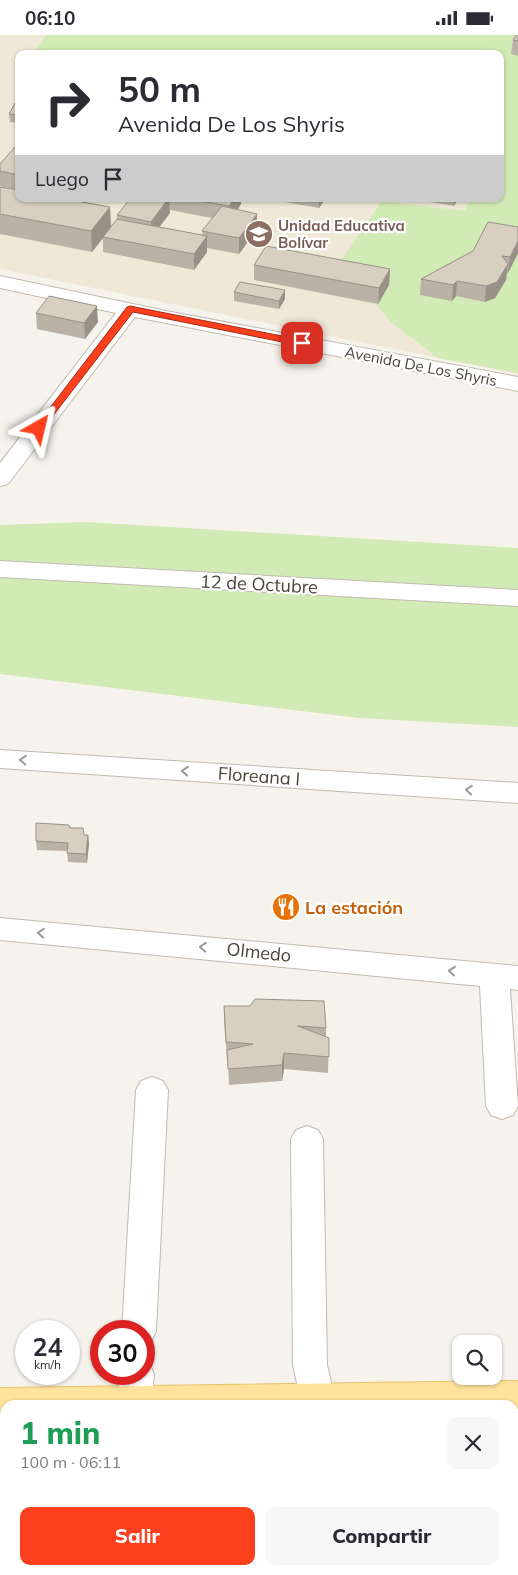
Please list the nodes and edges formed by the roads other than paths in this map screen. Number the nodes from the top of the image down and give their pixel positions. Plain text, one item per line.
1 (0, 282) edge
2 (130, 309) junction
3 (518, 384) edge
4 (2, 474) edge
5 (0, 569) edge
6 (518, 598) edge
7 (0, 759) edge
8 (518, 793) edge
9 (0, 929) edge
10 (506, 977) edge
11 (152, 1090) dead end
12 (502, 1106) dead end
13 (307, 1139) dead end
14 (140, 1320) edge
15 (136, 1387) edge
16 (518, 1397) edge
17 (316, 1399) junction
18 (26, 1400) edge

1 - 2 street, Avenida De Los Shyris
2 - 3 street, Avenida De Los Shyris
2 - 4 street
5 - 6 street, 12 de Octubre
8 -> 7 street, Floreana I
10 -> 9 street, Olmedo
10 - 12 street
11 - 14 street
13 - 17 street
15 - 17 main road
15 - 18 main road
16 - 17 main road

